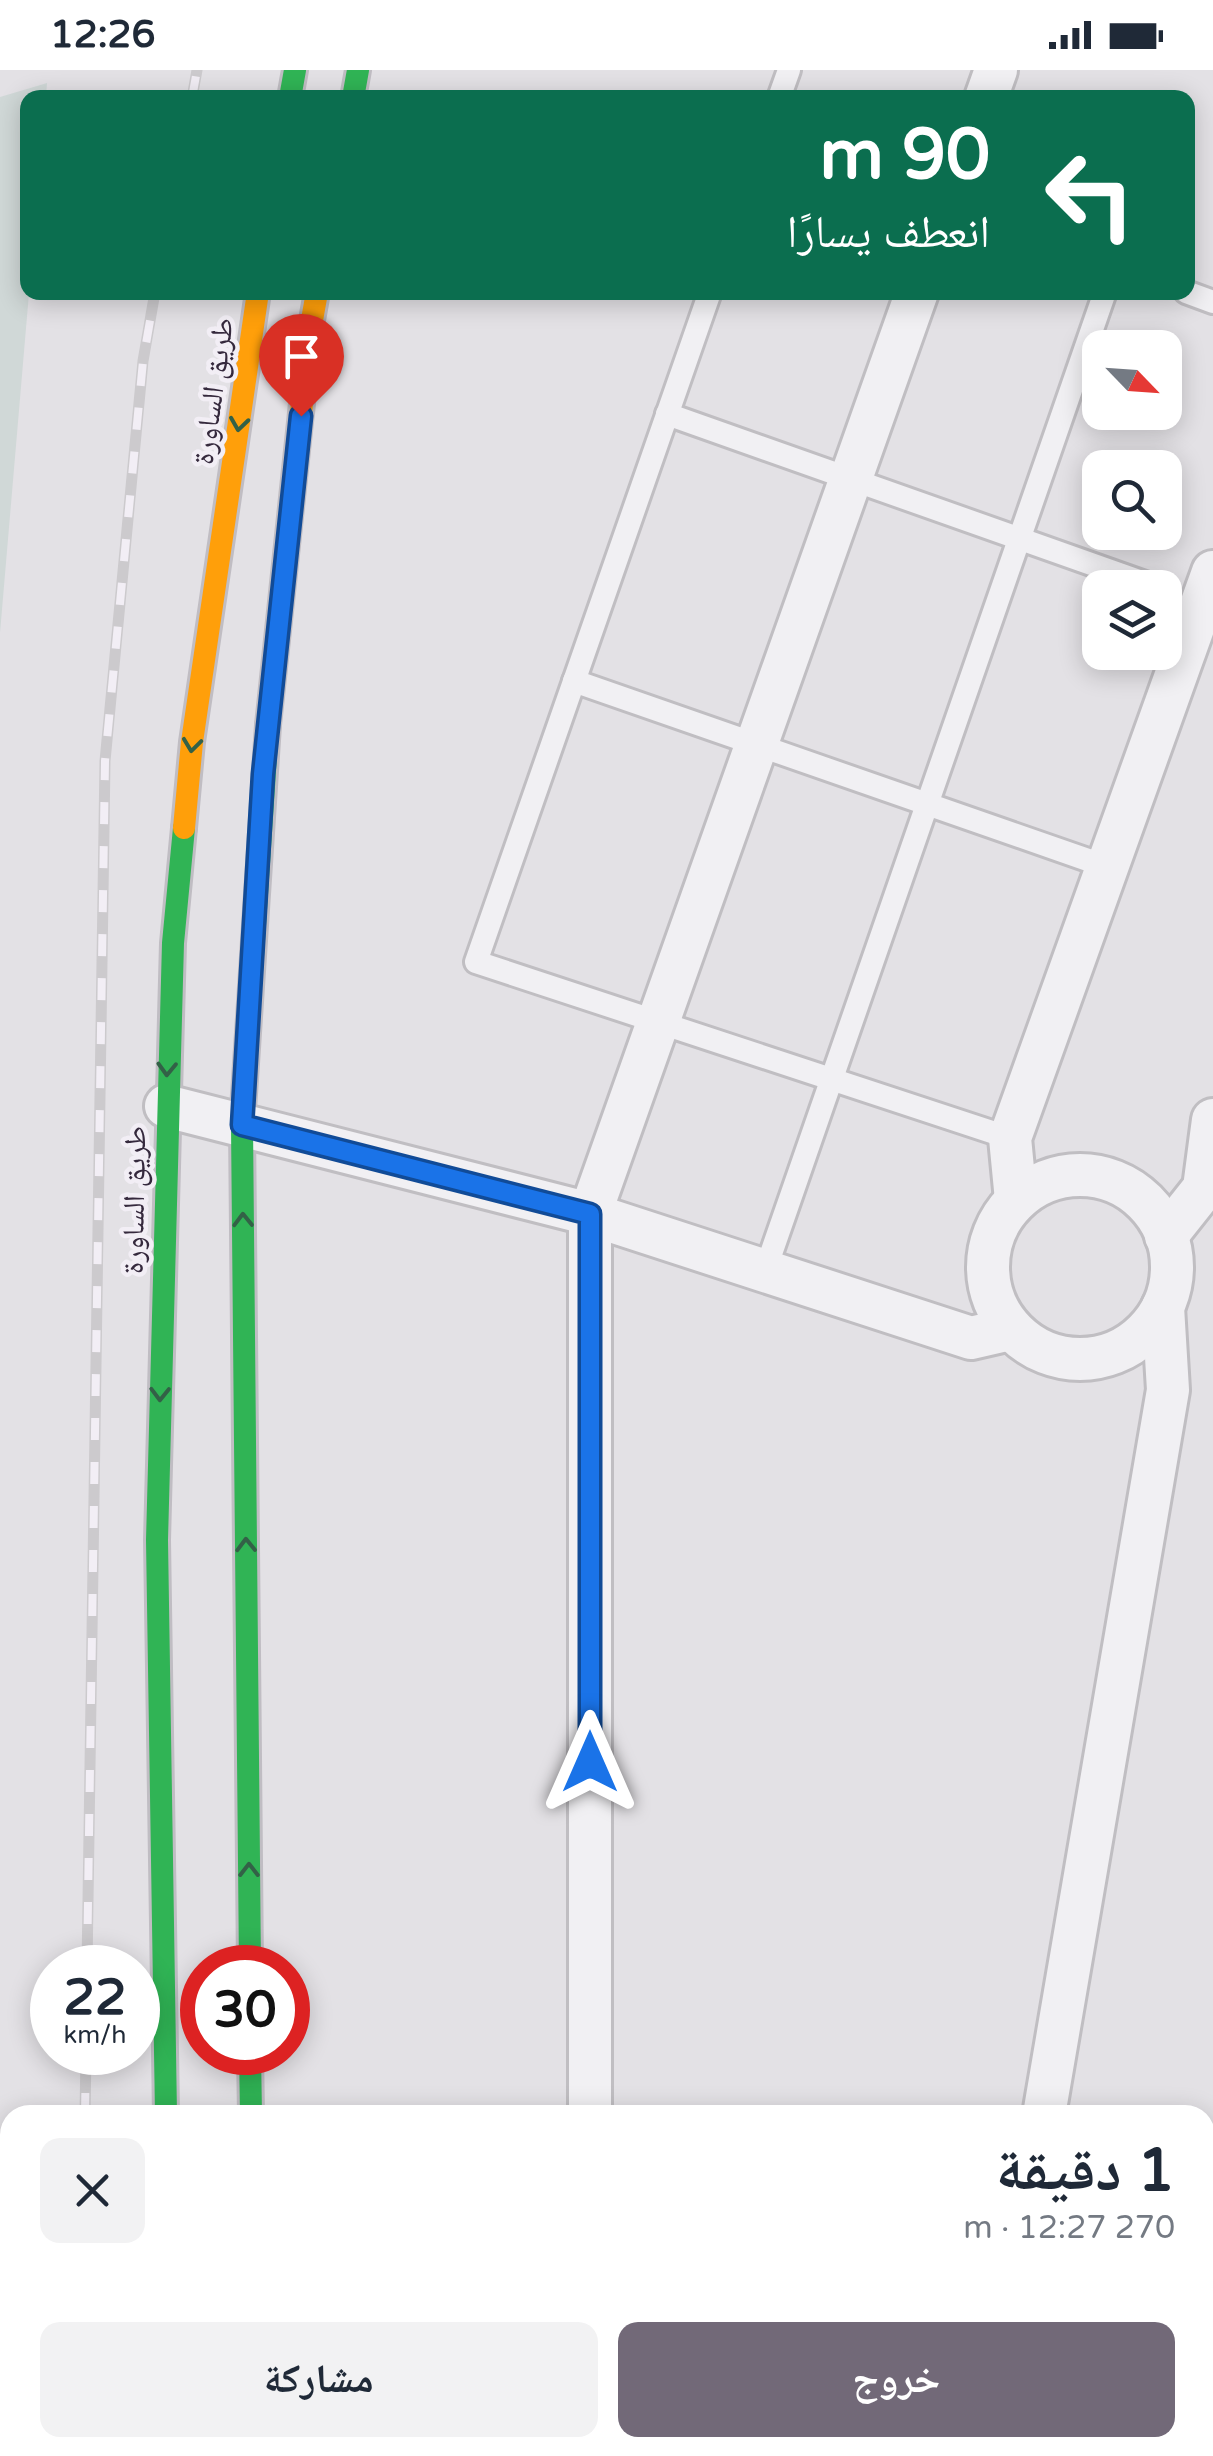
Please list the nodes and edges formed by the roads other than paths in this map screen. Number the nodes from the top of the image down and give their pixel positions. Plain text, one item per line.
1 (257, 300) edge
2 (316, 300) edge
3 (707, 300) edge
4 (915, 300) edge
5 (1101, 300) edge
6 (667, 414) junction
7 (851, 479) junction
8 (1020, 538) junction
9 (1185, 588) edge
10 (574, 681) junction
11 (757, 745) junction
12 (927, 804) junction
13 (1108, 867) junction
14 (658, 1022) junction
15 (832, 1079) junction
16 (166, 1106) junction
17 (1213, 1120) edge
18 (242, 1125) junction
19 (1010, 1138) junction
20 (1208, 1189) edge
21 (1016, 1200) junction
22 (590, 1214) junction
23 (1166, 1236) junction
24 (766, 1271) junction
25 (1163, 1308) junction
26 (1010, 1328) junction
27 (250, 1945) edge
28 (250, 2075) edge
29 (166, 2105) edge
30 (251, 2105) edge
31 (590, 2105) edge
32 (1046, 2105) edge

1 -> 16 main road, طريق الساورة
2 - 18 main road
3 - 6 lane
4 - 7 street
5 - 8 lane
6 - 7 lane
6 - 10 lane
7 - 8 lane
7 - 11 street
8 - 9 lane
8 - 12 lane
9 - 13 street
10 - 11 lane
10 - 14 lane
11 - 12 lane
11 - 14 street
12 - 13 lane
12 - 15 lane
13 - 19 street
14 - 15 lane
14 - 22 street
15 - 19 lane
15 - 24 lane
16 - 18 street
16 -> 29 main road, طريق الساورة
17 - 20 street
18 - 22 street
27 -> 18 main road
19 - 21 street
20 - 23 street
21 - 23 street
21 - 26 street
22 - 24 street
22 - 31 street
23 - 25 street
24 - 26 street
25 - 26 street
25 - 32 street
28 - 30 main road

